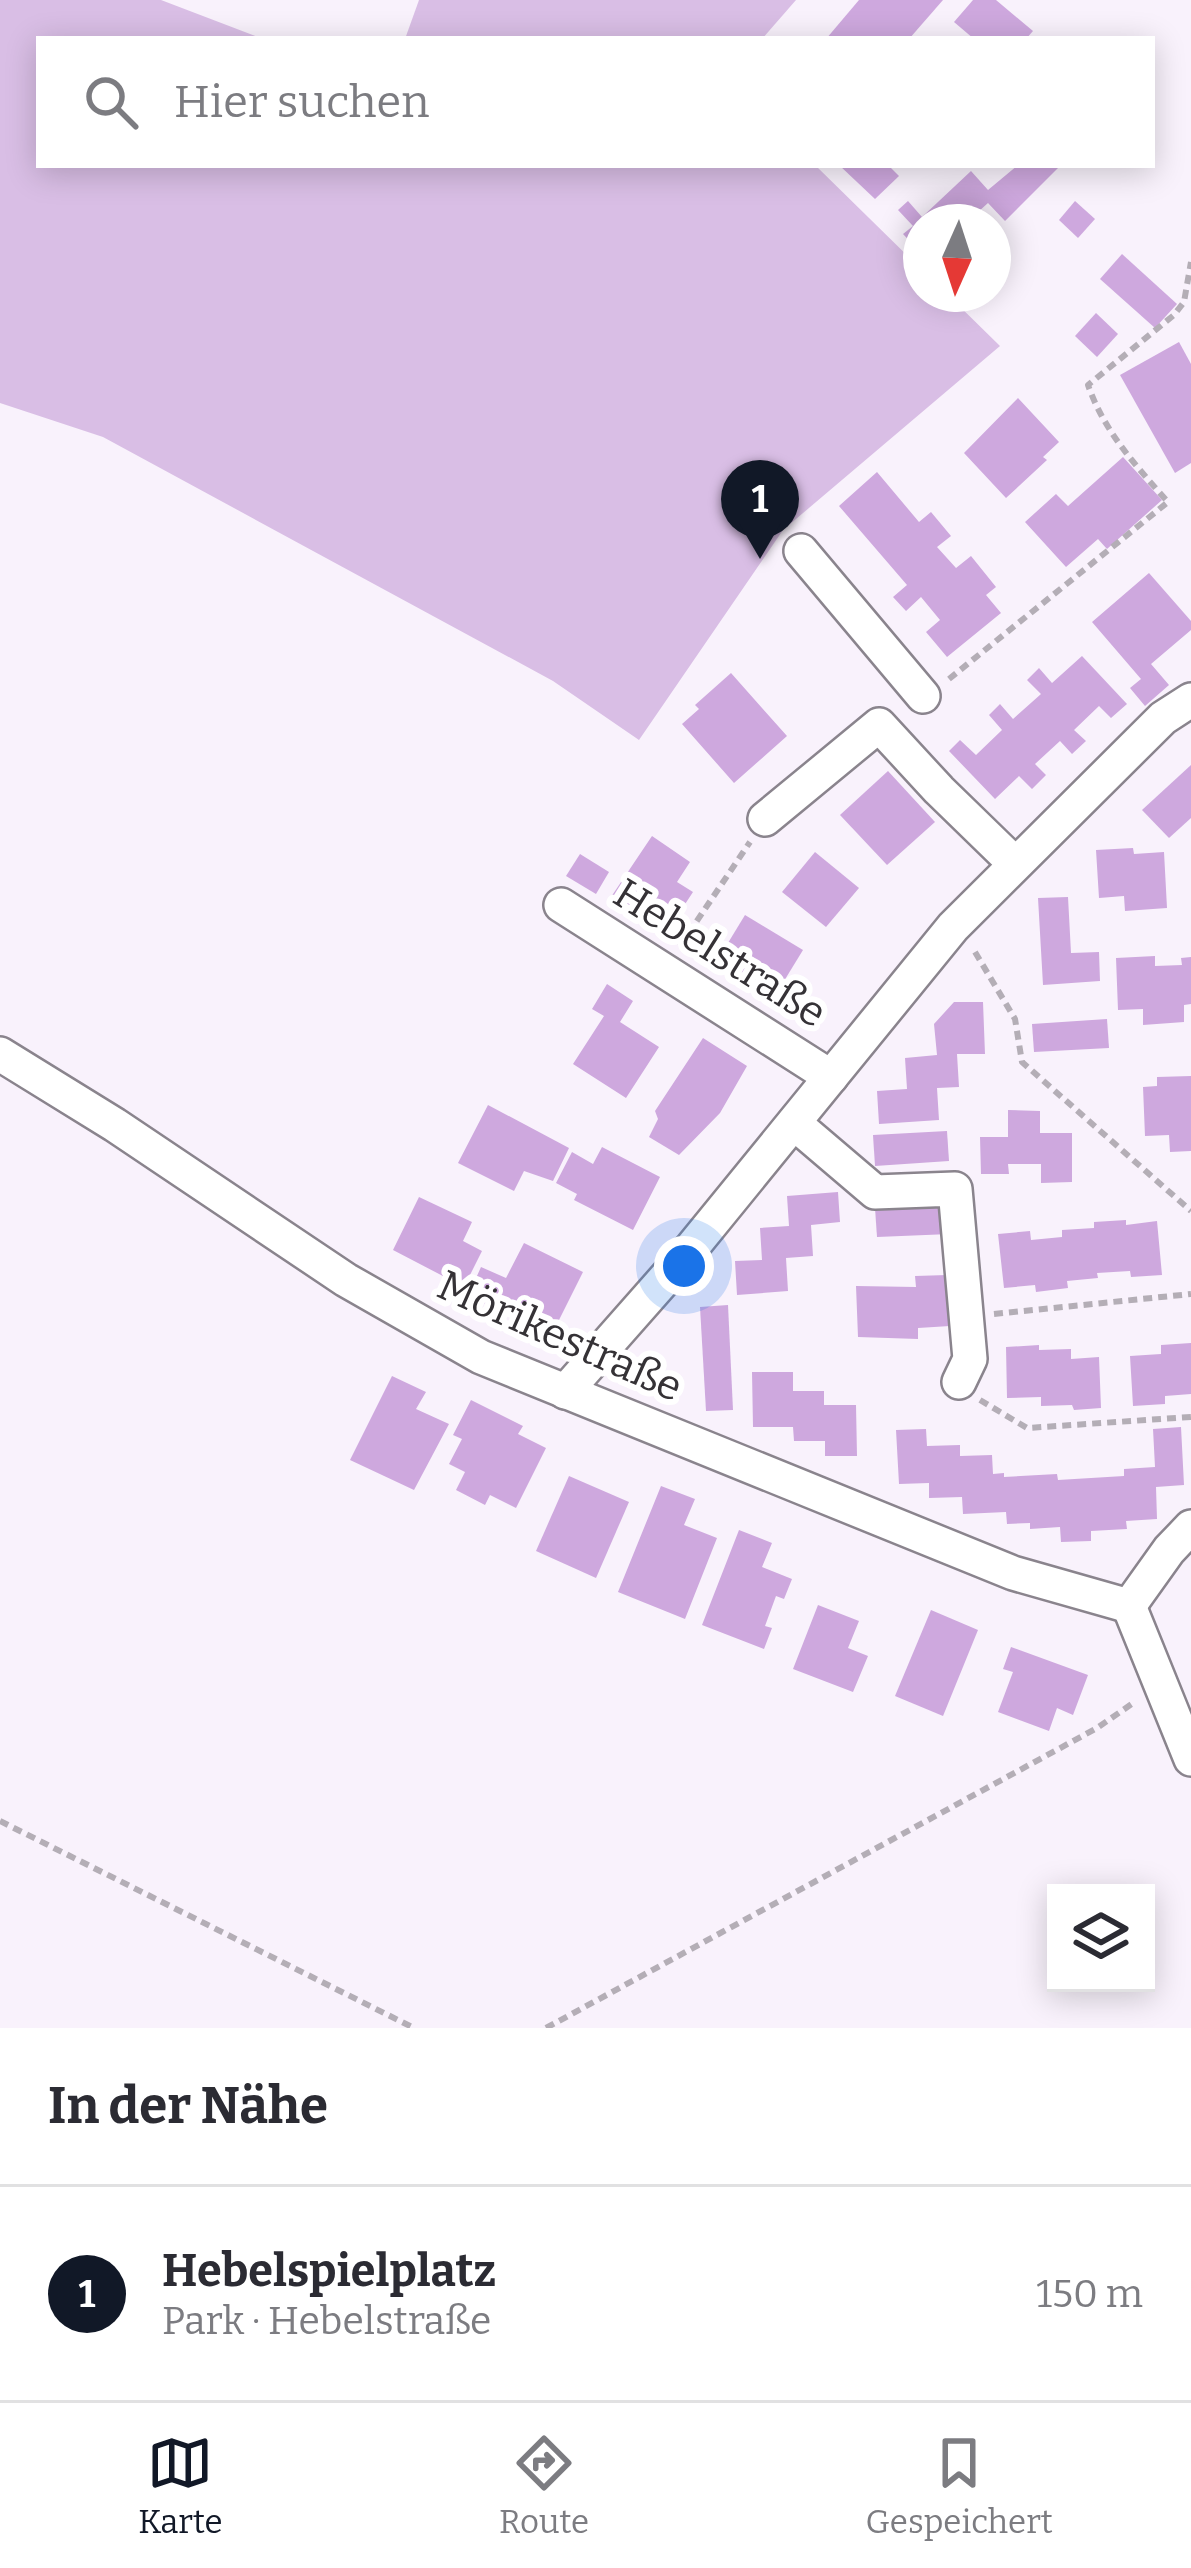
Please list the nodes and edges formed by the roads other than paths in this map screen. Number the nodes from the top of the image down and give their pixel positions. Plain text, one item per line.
1 (801, 551) dead end
2 (1191, 700) edge
3 (879, 725) junction
4 (766, 819) road end
5 (1014, 863) junction
6 (561, 905) dead end
7 (0, 1054) edge
8 (831, 1077) junction
9 (794, 1123) junction
10 (959, 1382) road end
11 (565, 1392) junction
12 (1191, 1527) edge
13 (1129, 1606) junction
14 (1191, 1759) edge

1 - 3 street
2 - 5 street, Hebelstraße
3 - 4 street
3 - 5 street
5 - 8 street, Hebelstraße
6 - 8 street, Hebelstraße
7 - 11 street, Mörikestraße
8 - 9 street, Hebelstraße
9 - 10 street
9 - 11 street, Hebelstraße
11 - 13 street, Mörikestraße
12 - 13 street
13 - 14 street

